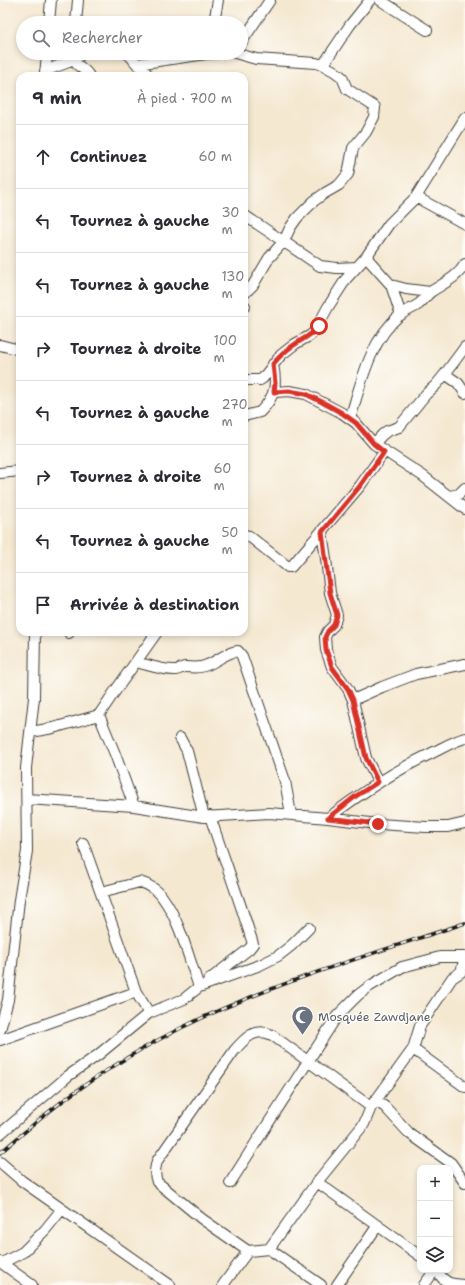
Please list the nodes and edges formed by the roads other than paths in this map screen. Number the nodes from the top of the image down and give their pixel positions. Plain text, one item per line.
1 (51, 0) edge
2 (78, 0) edge
3 (218, 0) edge
4 (270, 0) edge
5 (370, 0) edge
6 (380, 0) edge
7 (50, 16) edge
8 (77, 16) edge
9 (215, 16) edge
10 (427, 30) dead end
11 (248, 33) edge
12 (248, 57) edge
13 (46, 60) edge
14 (69, 60) edge
15 (75, 60) edge
16 (134, 60) edge
17 (162, 60) edge
18 (137, 64) junction
19 (323, 65) junction
20 (45, 72) edge
21 (47, 72) edge
22 (86, 72) edge
23 (146, 72) edge
24 (465, 118) edge
25 (416, 197) junction
26 (248, 218) edge
27 (465, 224) edge
28 (284, 241) junction
29 (366, 257) junction
30 (465, 264) edge
31 (357, 267) junction
32 (390, 285) junction
33 (248, 290) edge
34 (430, 292) junction
35 (401, 315) junction
36 (0, 345) edge
37 (465, 347) edge
38 (16, 349) edge
39 (273, 364) junction
40 (445, 374) junction
41 (248, 380) edge
42 (274, 392) junction
43 (465, 393) edge
44 (248, 415) edge
45 (350, 419) junction
46 (374, 444) junction
47 (384, 452) junction
48 (16, 471) edge
49 (0, 473) edge
50 (465, 488) edge
51 (450, 496) junction
52 (465, 509) edge
53 (322, 532) junction
54 (248, 536) edge
55 (35, 636) edge
56 (154, 636) edge
57 (136, 662) junction
58 (465, 664) edge
59 (353, 700) junction
60 (99, 715) junction
61 (31, 732) junction
62 (180, 738) dead end
63 (465, 738) edge
64 (378, 782) junction
65 (27, 799) junction
66 (134, 806) junction
67 (291, 814) junction
68 (207, 816) junction
69 (328, 818) junction
70 (465, 823) edge
71 (84, 843) dead end
72 (101, 892) junction
73 (309, 928) dead end
74 (465, 957) edge
75 (463, 974) edge
76 (202, 986) junction
77 (136, 992) junction
78 (149, 1013) junction
79 (0, 1030) edge
80 (0, 1040) edge
81 (413, 1049) junction
82 (308, 1062) junction
83 (465, 1087) edge
84 (373, 1104) junction
85 (0, 1134) edge
86 (0, 1162) edge
87 (317, 1182) junction
88 (230, 1183) dead end
89 (465, 1183) edge
90 (62, 1209) junction
91 (378, 1225) junction
92 (270, 1249) junction
93 (248, 1251) junction
94 (417, 1254) edge
95 (1, 1262) edge
96 (434, 1273) edge
97 (438, 1273) edge
98 (32, 1285) edge
99 (170, 1285) edge
100 (224, 1285) edge
101 (321, 1285) edge
102 (337, 1285) edge
103 (424, 1285) edge
104 (465, 1285) edge

1 - 7 street
2 - 8 street
3 - 9 street
4 - 11 street
5 - 19 street
6 - 10 street
12 - 19 street
13 - 20 street
14 - 21 street
15 - 22 street
16 - 18 street
17 - 18 street
18 - 23 street
19 - 28 street
24 - 25 street
25 - 27 street
25 - 29 street
26 - 28 street
28 - 31 street
28 - 33 street
29 - 31 street
29 - 32 street
30 - 34 street
31 - 39 street
32 - 34 street
32 - 35 street
34 - 35 street
35 - 45 street
36 - 38 street
37 - 40 street
39 - 41 street
39 - 42 street
40 - 43 street
40 - 46 street
42 - 44 street
42 - 45 street
45 - 46 street
46 - 47 street
47 - 51 street
47 - 53 street
48 - 49 street
50 - 51 street
51 - 52 street
53 - 54 street
53 - 59 street
55 - 61 street
56 - 57 street
57 - 60 street
57 - 67 street
58 - 59 street
59 - 64 street
60 - 61 street
60 - 66 street
61 - 65 street
62 - 68 street
63 - 64 street
64 - 69 street
65 - 66 street
65 - 79 street
66 - 68 street
67 - 68 street
67 - 69 street
68 - 76 street
69 - 70 street
71 - 72 street
72 - 76 street
72 - 77 street
73 - 76 street
74 - 75 street
74 - 82 street
75 - 81 street
76 - 78 street
77 - 78 street
77 - 80 street
78 - 85 street
81 - 83 street
81 - 84 street
82 - 84 street
82 - 88 street
82 - 93 street
84 - 87 street
84 - 89 street
86 - 90 street
87 - 91 street
87 - 92 street
90 - 95 street
90 - 99 street
91 - 94 street
91 - 102 street
92 - 93 street
92 - 101 street
93 - 100 street
95 - 98 street
96 - 103 street
97 - 104 street

